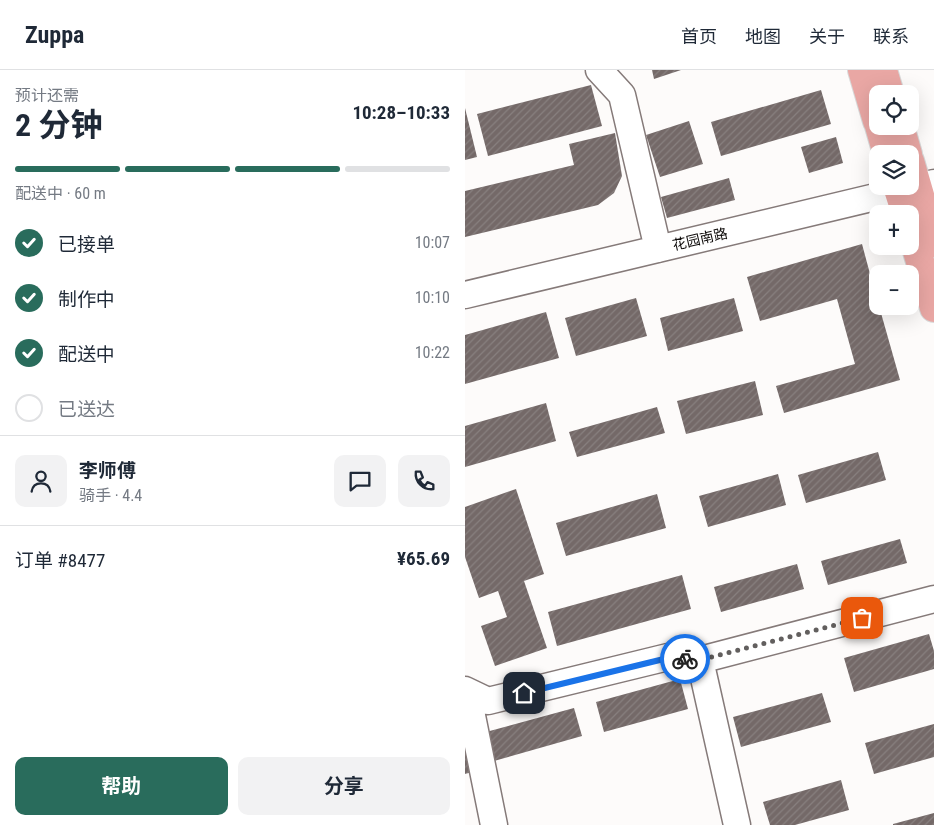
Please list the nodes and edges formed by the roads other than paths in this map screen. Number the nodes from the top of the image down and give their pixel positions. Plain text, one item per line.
1 (599, 70) edge
2 (862, 70) edge
3 (883, 70) edge
4 (887, 85) edge
5 (869, 94) edge
6 (898, 195) edge
7 (912, 195) edge
8 (934, 243) edge
9 (658, 249) junction
10 (918, 255) edge
11 (465, 295) edge
12 (934, 308) edge
13 (934, 599) edge
14 (700, 660) junction
15 (466, 690) edge
16 (494, 825) edge
17 (737, 825) edge

1 - 9 street
2 - 5 main road
3 - 4 main road
6 - 9 street, 花园南路
7 - 8 main road
9 - 11 street, 花园南路
10 - 12 main road
13 - 14 street
14 - 15 street
14 - 17 street
15 - 16 street

